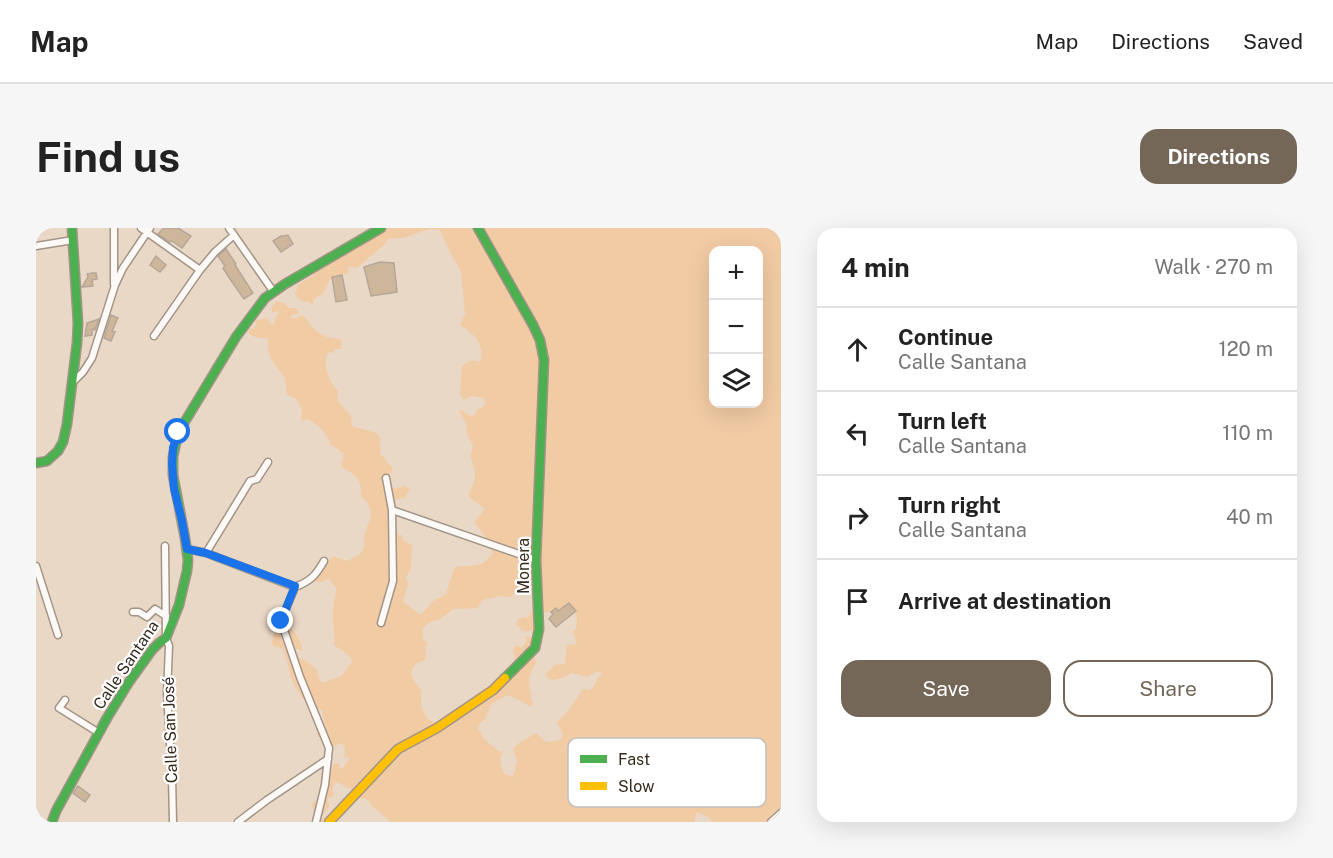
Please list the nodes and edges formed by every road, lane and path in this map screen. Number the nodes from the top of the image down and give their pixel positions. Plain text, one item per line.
1 (72, 228) edge
2 (114, 228) edge
3 (229, 228) edge
4 (381, 228) edge
5 (478, 228) edge
6 (146, 230) edge
7 (234, 235) junction
8 (73, 240) junction
9 (36, 246) edge
10 (200, 270) junction
11 (114, 285) junction
12 (273, 291) junction
13 (154, 336) dead end
14 (74, 382) junction
15 (268, 462) dead end
16 (36, 463) edge
17 (386, 478) dead end
18 (392, 510) junction
19 (165, 546) dead end
20 (187, 549) junction
21 (206, 553) junction
22 (537, 560) junction
23 (324, 561) dead end
24 (36, 566) edge
25 (295, 586) junction
26 (133, 612) dead end
27 (166, 616) junction
28 (381, 623) dead end
29 (58, 635) dead end
30 (166, 638) junction
31 (65, 700) dead end
32 (99, 733) junction
33 (328, 759) junction
34 (781, 813) edge
35 (52, 822) edge
36 (173, 822) edge
37 (238, 822) edge
38 (316, 822) edge
39 (329, 822) edge
40 (771, 822) edge

1 - 8 street
2 - 11 street
3 - 7 street
4 - 12 street, Calle Santana
5 - 22 street, Monera
6 - 10 street
6 - 11 street
7 - 10 street
7 - 12 street
8 - 9 street
8 - 14 street
10 - 13 street
11 - 14 street
12 - 20 street, Calle Santana
14 - 16 street
15 - 21 street
17 - 18 street
18 - 22 street
18 - 28 street
19 - 27 street, Calle San José
20 - 21 street
20 - 30 street, Calle Santana
21 - 25 street
22 - 39 street, Monera
23 - 25 street
24 - 29 street
25 - 33 street
26 - 27 street
27 - 30 street, Calle San José
30 - 32 street, Calle Santana
30 - 36 street, Calle San José
31 - 32 street
32 - 35 street, Calle Santana
33 - 37 street
33 - 38 street
34 - 40 street

